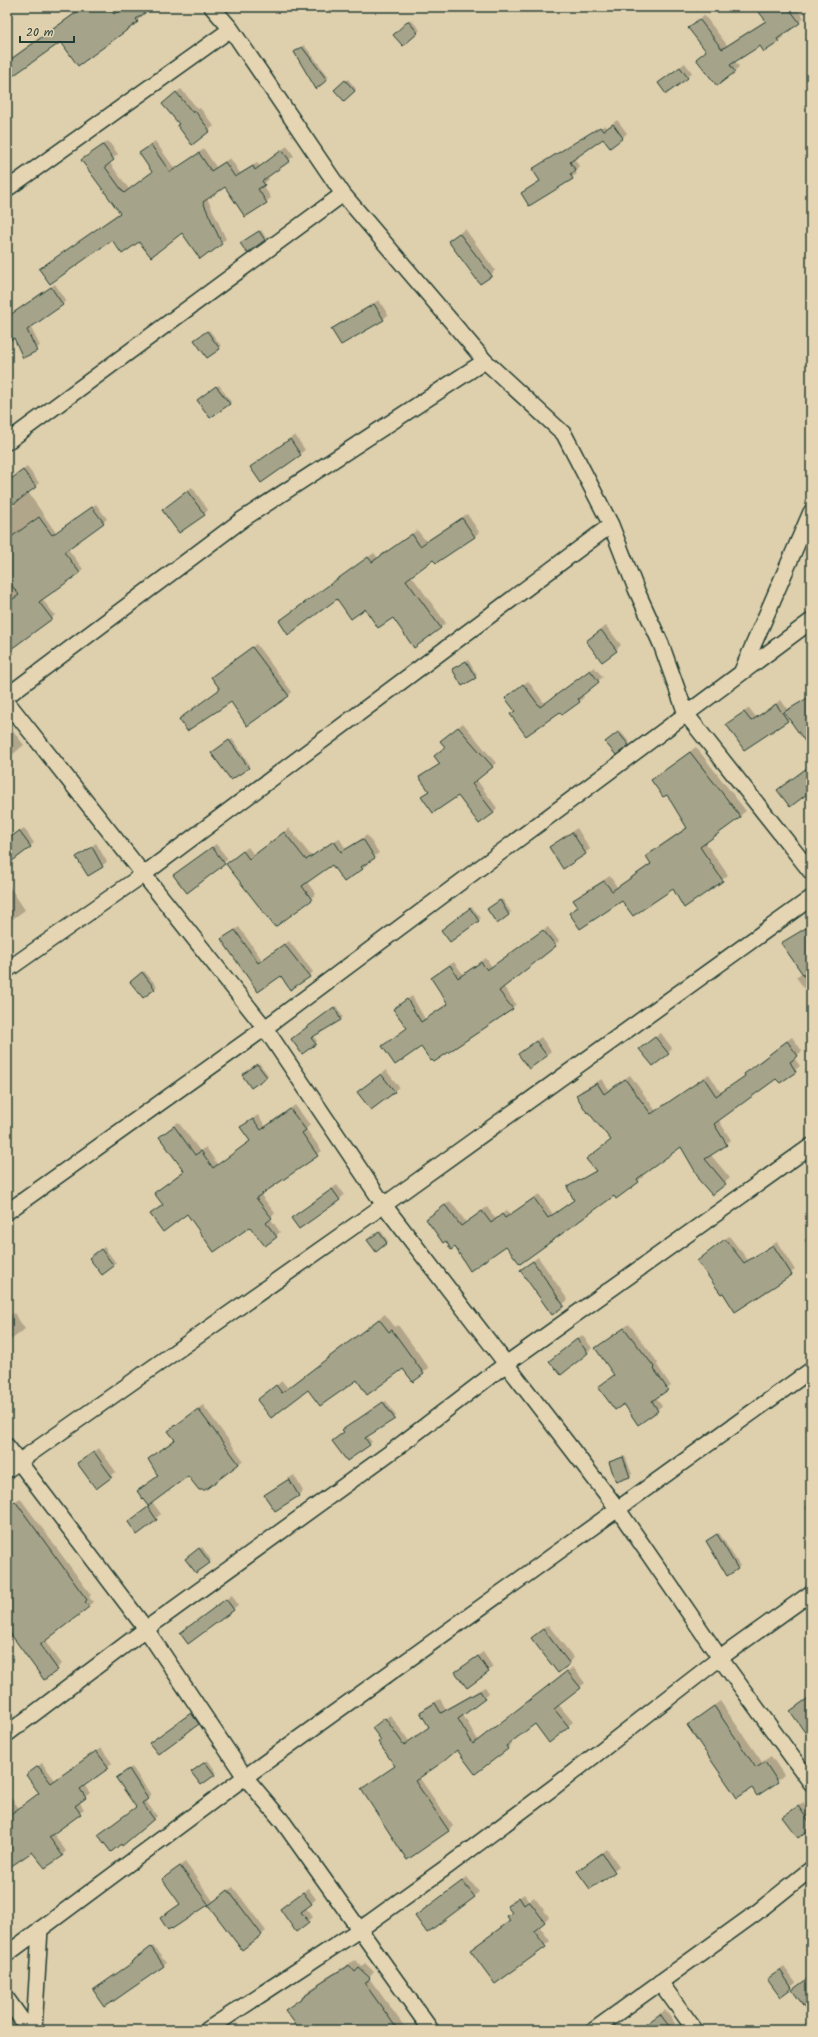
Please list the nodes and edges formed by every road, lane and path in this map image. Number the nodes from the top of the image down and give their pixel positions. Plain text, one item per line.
1 (212, 7) edge
2 (232, 29) junction
3 (7, 189) edge
4 (343, 194) junction
5 (485, 361) junction
6 (7, 442) edge
7 (811, 512) edge
8 (611, 525) junction
9 (811, 621) edge
10 (742, 672) junction
11 (7, 696) edge
12 (7, 702) edge
13 (686, 714) junction
14 (811, 872) edge
15 (144, 874) junction
16 (811, 898) edge
17 (7, 970) edge
18 (265, 1028) junction
19 (811, 1146) edge
20 (384, 1205) junction
21 (7, 1212) edge
22 (506, 1364) junction
23 (811, 1370) edge
24 (7, 1446) edge
25 (20, 1461) junction
26 (7, 1470) edge
27 (617, 1508) junction
28 (811, 1593) edge
29 (146, 1629) junction
30 (720, 1658) junction
31 (7, 1734) edge
32 (245, 1777) junction
33 (811, 1783) edge
34 (811, 1869) edge
35 (40, 1929) junction
36 (359, 1930) junction
37 (7, 1954) edge
38 (660, 1982) junction
39 (7, 1999) edge
40 (29, 2030) edge
41 (34, 2030) edge
42 (207, 2030) edge
43 (431, 2030) edge
44 (594, 2030) edge
45 (695, 2030) edge

1 - 2 street
2 - 3 street
2 - 4 street
4 - 5 street
4 - 6 street
5 - 8 street
5 - 11 street
7 - 10 street
8 - 13 street
8 - 15 street
9 - 10 street
10 - 13 street
12 - 15 street
13 - 14 street
13 - 18 street
15 - 17 street
15 - 18 street
16 - 20 street
18 - 20 street
18 - 21 street
19 - 22 street
20 - 22 street
20 - 25 street
22 - 27 street
22 - 29 street
23 - 27 street
24 - 25 street
25 - 26 street
25 - 29 street
27 - 30 street
27 - 32 street
28 - 30 street
29 - 31 street
29 - 32 street
30 - 33 street
30 - 36 street
32 - 35 street
32 - 36 street
34 - 38 street
35 - 37 street
35 - 41 street
36 - 42 street
36 - 43 street
38 - 44 street
38 - 45 street
39 - 40 street

